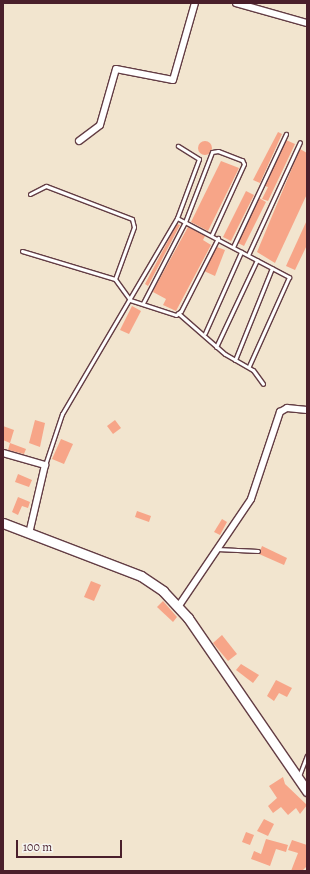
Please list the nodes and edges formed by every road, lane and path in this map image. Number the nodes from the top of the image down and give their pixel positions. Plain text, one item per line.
1 (195, 3) edge
2 (236, 3) edge
3 (307, 23) edge
4 (286, 134) dead end
5 (79, 140) dead end
6 (300, 142) dead end
7 (178, 146) dead end
8 (30, 194) dead end
9 (177, 218) junction
10 (185, 222) junction
11 (212, 234) junction
12 (218, 238) junction
13 (233, 246) junction
14 (22, 251) dead end
15 (241, 252) junction
16 (248, 255) junction
17 (257, 260) junction
18 (272, 268) junction
19 (115, 280) junction
20 (130, 300) junction
21 (142, 303) junction
22 (178, 313) junction
23 (205, 333) junction
24 (216, 347) junction
25 (235, 360) junction
26 (249, 366) junction
27 (263, 384) dead end
28 (307, 410) edge
29 (4, 453) edge
30 (45, 465) junction
31 (3, 523) edge
32 (29, 534) junction
33 (217, 549) junction
34 (258, 551) dead end
35 (178, 607) junction
36 (307, 755) edge
37 (298, 778) junction
38 (307, 791) edge

1 - 5 street
2 - 3 street
4 - 13 lane
6 - 16 lane
7 - 9 lane
8 - 19 lane
9 - 10 lane
9 - 20 lane
10 - 11 lane
10 - 11 lane
10 - 21 lane
11 - 12 lane
12 - 13 lane
12 - 22 lane
13 - 15 lane
14 - 19 lane
15 - 16 lane
15 - 23 lane
16 - 17 lane
17 - 18 lane
17 - 24 lane
18 - 25 lane
18 - 26 lane
19 - 20 lane
20 - 21 lane
20 - 30 lane
21 - 22 lane
22 - 23 lane
23 - 24 lane
24 - 25 lane
25 - 26 lane
26 - 27 lane
28 - 33 street
29 - 30 street
30 - 32 street
31 - 32 street
32 - 35 street
33 - 34 lane
33 - 35 street
35 - 37 street
36 - 37 lane
37 - 38 street

